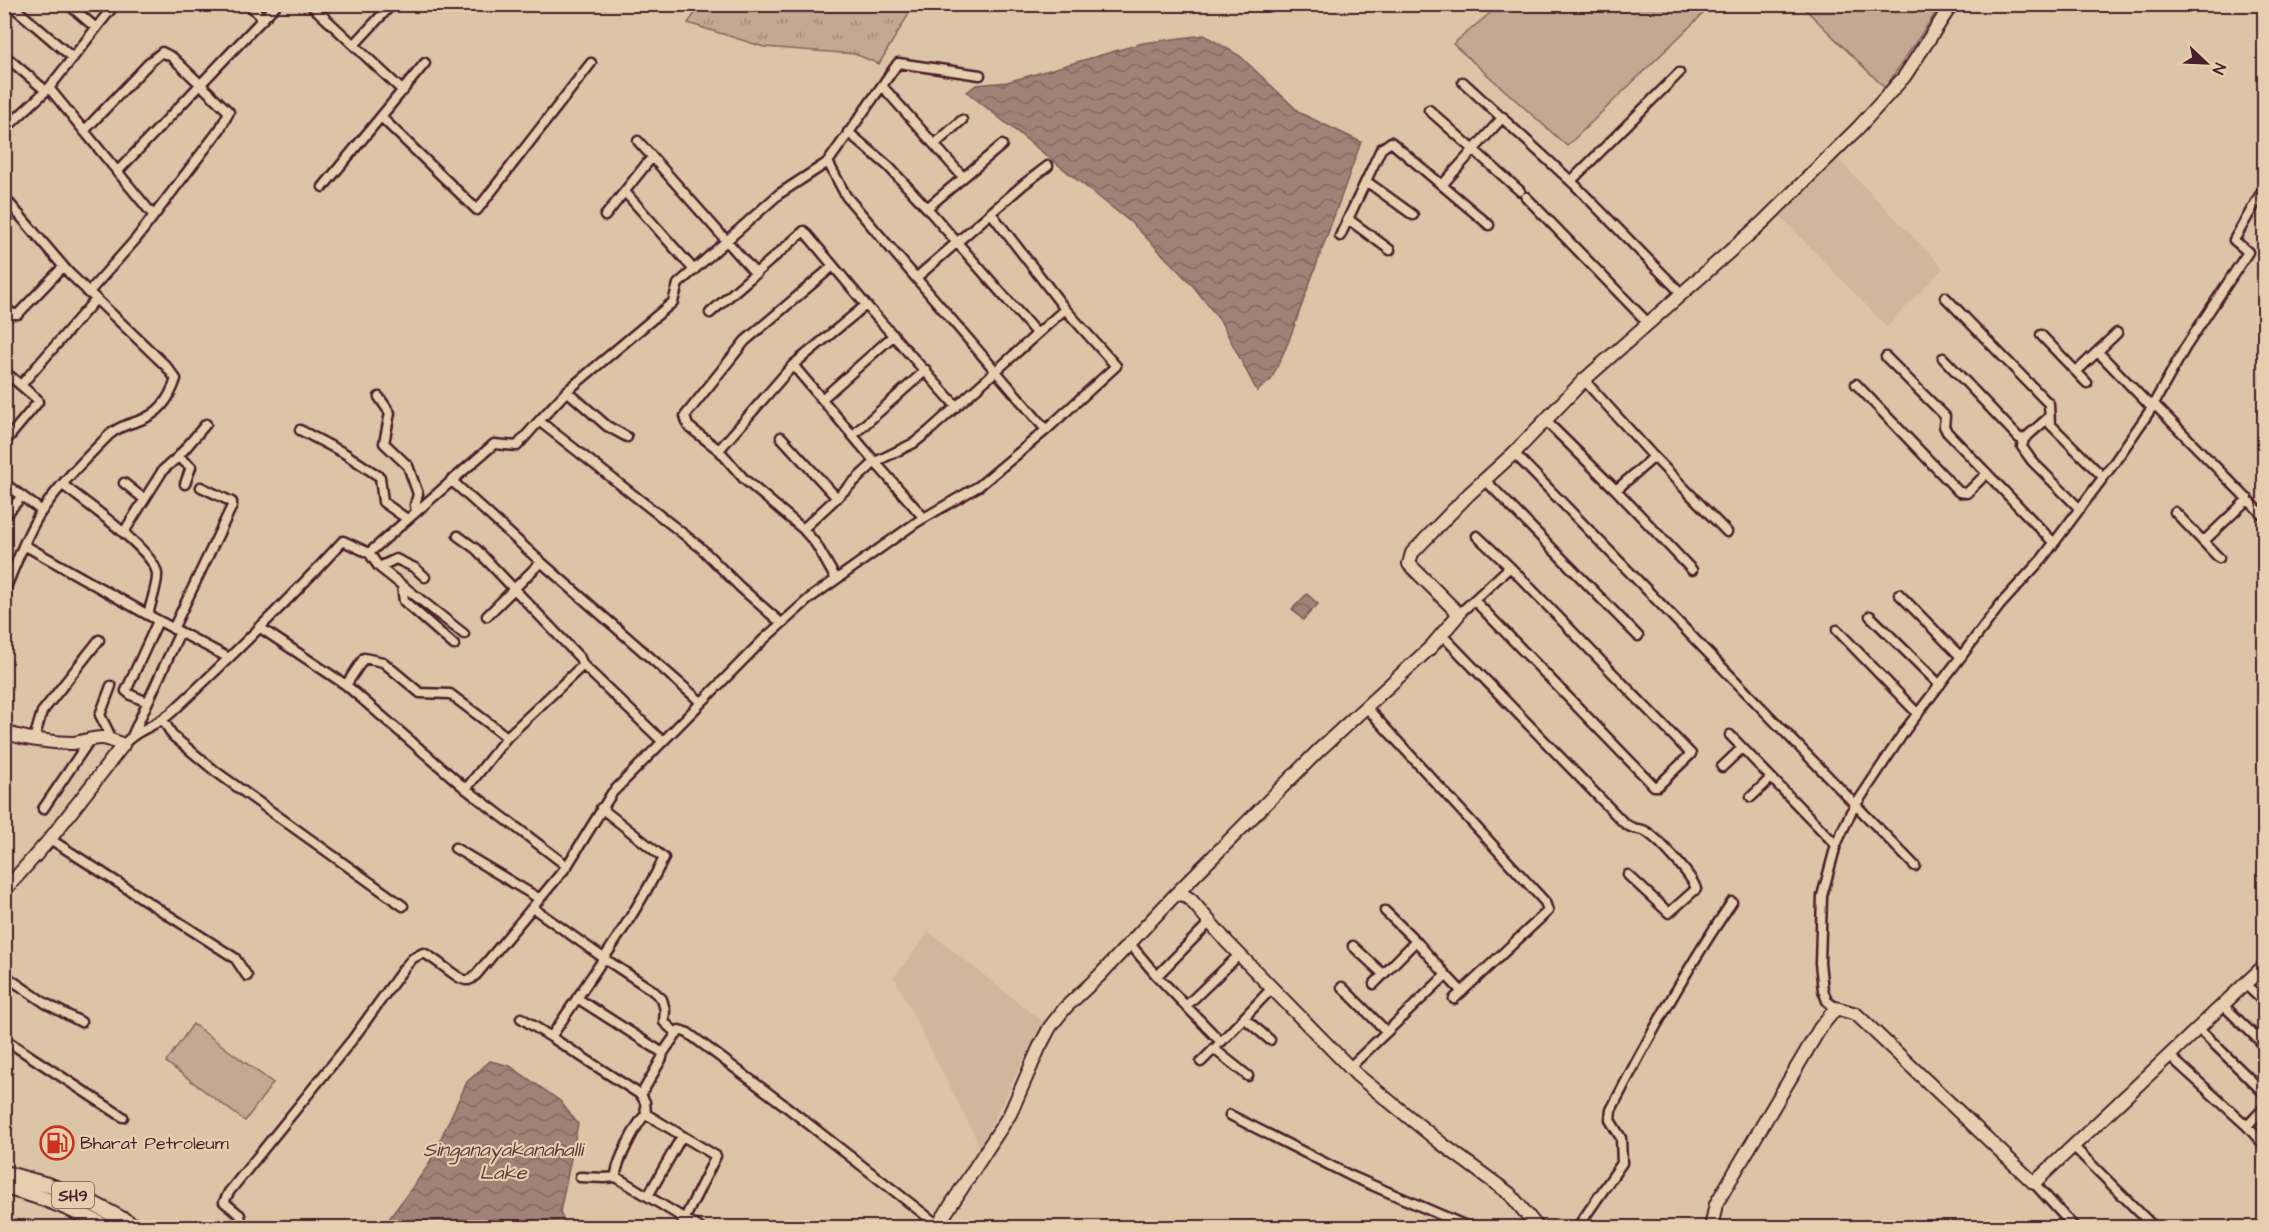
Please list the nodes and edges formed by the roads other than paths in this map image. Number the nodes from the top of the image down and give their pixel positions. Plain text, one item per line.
1 (10, 4) edge
2 (68, 4) edge
3 (115, 4) edge
4 (249, 4) edge
5 (277, 4) edge
6 (310, 4) edge
7 (392, 4) edge
8 (1952, 4) edge
9 (263, 19) junction
10 (96, 28) junction
11 (354, 45) junction
12 (4, 55) edge
13 (73, 58) junction
14 (425, 63) dead end
15 (591, 63) dead end
16 (1679, 73) dead end
17 (980, 75) dead end
18 (1463, 82) dead end
19 (201, 84) junction
20 (883, 87) junction
21 (47, 90) junction
22 (403, 91) junction
23 (1429, 110) dead end
24 (381, 117) junction
25 (1503, 117) junction
26 (962, 120) dead end
27 (6, 126) edge
28 (85, 130) junction
29 (848, 132) junction
30 (638, 141) dead end
31 (935, 144) junction
32 (1002, 145) dead end
33 (1473, 150) junction
34 (652, 157) junction
35 (828, 162) junction
36 (1048, 166) dead end
37 (117, 172) junction
38 (963, 177) junction
39 (1366, 181) junction
40 (1571, 181) junction
41 (1443, 184) junction
42 (323, 187) dead end
43 (2265, 188) edge
44 (625, 192) junction
45 (4, 197) edge
46 (927, 208) junction
47 (991, 213) junction
48 (153, 215) junction
49 (1413, 215) dead end
50 (605, 216) dead end
51 (1348, 219) junction
52 (1489, 225) dead end
53 (1340, 236) dead end
54 (727, 241) junction
55 (957, 243) junction
56 (1390, 250) dead end
57 (833, 266) junction
58 (63, 267) junction
59 (694, 270) junction
60 (756, 274) junction
61 (916, 278) junction
62 (88, 292) junction
63 (1682, 294) junction
64 (1945, 297) dead end
65 (95, 300) junction
66 (866, 305) junction
67 (4, 307) edge
68 (1065, 309) junction
69 (710, 313) dead end
70 (1649, 324) junction
71 (2117, 333) dead end
72 (1037, 334) junction
73 (894, 335) junction
74 (2041, 335) dead end
75 (2098, 352) junction
76 (1886, 357) dead end
77 (1943, 358) dead end
78 (793, 365) junction
79 (926, 370) junction
80 (995, 370) junction
81 (4, 371) edge
82 (2077, 371) junction
83 (1584, 380) junction
84 (2087, 383) dead end
85 (1857, 384) dead end
86 (21, 385) junction
87 (567, 391) junction
88 (379, 397) dead end
89 (822, 399) junction
90 (956, 406) junction
91 (2153, 406) junction
92 (2048, 418) junction
93 (1545, 420) junction
94 (539, 421) junction
95 (206, 424) dead end
96 (300, 430) dead end
97 (1046, 430) junction
98 (853, 435) junction
99 (627, 437) dead end
100 (781, 437) dead end
101 (2024, 439) junction
102 (4, 443) edge
103 (719, 450) junction
104 (1514, 453) junction
105 (178, 457) junction
106 (1654, 457) junction
107 (875, 462) junction
108 (1987, 473) junction
109 (2103, 477) junction
110 (451, 480) junction
111 (1485, 480) junction
112 (4, 483) edge
113 (124, 483) dead end
114 (63, 484) junction
115 (185, 484) dead end
116 (201, 487) dead end
117 (1616, 490) junction
118 (22, 496) junction
119 (837, 498) junction
120 (144, 499) junction
121 (2248, 499) junction
122 (2080, 508) junction
123 (42, 511) junction
124 (416, 511) junction
125 (2175, 512) dead end
126 (2265, 516) edge
127 (4, 517) edge
128 (924, 518) junction
129 (407, 519) junction
130 (803, 529) junction
131 (124, 532) junction
132 (1727, 532) dead end
133 (458, 536) dead end
134 (1478, 536) dead end
135 (2204, 541) junction
136 (2054, 543) junction
137 (24, 545) junction
138 (369, 553) junction
139 (2219, 558) dead end
140 (541, 562) junction
141 (379, 567) junction
142 (1510, 567) junction
143 (1692, 570) dead end
144 (425, 577) dead end
145 (836, 579) junction
146 (402, 586) junction
147 (514, 590) junction
148 (4, 592) edge
149 (1899, 594) dead end
150 (1474, 600) junction
151 (1459, 614) junction
152 (148, 615) junction
153 (487, 616) dead end
154 (1870, 616) dead end
155 (158, 621) junction
156 (781, 623) junction
157 (259, 627) junction
158 (1837, 630) dead end
159 (177, 631) junction
160 (464, 634) dead end
161 (1441, 634) junction
162 (1638, 636) dead end
163 (99, 640) dead end
164 (454, 645) dead end
165 (1961, 657) junction
166 (229, 658) junction
167 (583, 665) junction
168 (346, 685) junction
169 (1940, 685) junction
170 (111, 686) dead end
171 (147, 702) junction
172 (701, 702) junction
173 (1366, 707) junction
174 (1918, 714) junction
175 (163, 720) junction
176 (4, 731) edge
177 (133, 734) junction
178 (1730, 735) dead end
179 (507, 737) junction
180 (34, 739) junction
181 (107, 739) junction
182 (89, 741) junction
183 (662, 741) junction
184 (123, 745) junction
185 (1742, 748) junction
186 (1722, 767) dead end
187 (1771, 778) junction
188 (466, 789) junction
189 (1751, 797) dead end
190 (1856, 803) junction
191 (43, 808) dead end
192 (601, 808) junction
193 (51, 839) junction
194 (1836, 845) junction
195 (455, 848) dead end
196 (567, 866) junction
197 (1915, 866) dead end
198 (1629, 875) dead end
199 (4, 891) edge
200 (1176, 895) junction
201 (540, 899) junction
202 (1732, 902) dead end
203 (403, 906) dead end
204 (533, 908) junction
205 (1385, 911) dead end
206 (1210, 922) junction
207 (1416, 941) junction
208 (1130, 944) junction
209 (1353, 946) dead end
210 (1239, 955) junction
211 (605, 959) junction
212 (2265, 966) edge
213 (1383, 974) junction
214 (4, 975) edge
215 (1446, 975) junction
216 (247, 976) dead end
217 (1157, 976) junction
218 (1374, 984) dead end
219 (2245, 984) junction
220 (1342, 987) dead end
221 (1272, 988) junction
222 (1462, 992) junction
223 (577, 998) junction
224 (1454, 999) dead end
225 (2265, 1002) edge
226 (1186, 1006) junction
227 (2223, 1006) junction
228 (1836, 1008) junction
229 (521, 1018) dead end
230 (1244, 1018) junction
231 (81, 1022) dead end
232 (2199, 1029) junction
233 (1387, 1032) junction
234 (677, 1034) junction
235 (551, 1037) junction
236 (4, 1039) edge
237 (1270, 1040) dead end
238 (1221, 1042) junction
239 (2265, 1045) edge
240 (1214, 1049) junction
241 (663, 1053) junction
242 (2171, 1056) junction
243 (1201, 1062) dead end
244 (1349, 1068) junction
245 (1248, 1076) dead end
246 (2265, 1093) edge
247 (641, 1095) junction
248 (2265, 1108) edge
249 (646, 1114) junction
250 (1230, 1115) dead end
251 (123, 1117) dead end
252 (2247, 1126) junction
253 (682, 1136) junction
254 (2265, 1145) edge
255 (2073, 1146) junction
256 (4, 1173) edge
257 (580, 1177) dead end
258 (616, 1177) junction
259 (2034, 1183) junction
260 (4, 1187) edge
261 (648, 1196) junction
262 (685, 1219) junction
263 (937, 1226) edge
264 (107, 1227) edge
265 (138, 1227) edge
266 (237, 1227) edge
267 (680, 1227) edge
268 (700, 1227) edge
269 (1471, 1227) edge
270 (1538, 1227) edge
271 (1577, 1227) edge
272 (1711, 1227) edge
273 (2075, 1227) edge
274 (2155, 1227) edge

1 - 13 street
2 - 10 street
3 - 10 street
4 - 9 street
5 - 9 street
6 - 11 street
7 - 11 street
8 - 63 street
9 - 19 street
10 - 13 street
11 - 22 street
12 - 21 street
13 - 21 street
14 - 22 street
15 - 24 street
16 - 40 street
17 - 20 street
18 - 25 street
19 - 28 street
19 - 37 street
19 - 48 street
20 - 29 street
20 - 31 street
21 - 27 street
21 - 28 street
22 - 24 street
23 - 33 street
24 - 42 street
25 - 33 street
25 - 40 street
26 - 31 street
28 - 37 street
29 - 35 street
29 - 46 street
30 - 34 street
31 - 38 street
32 - 38 street
33 - 41 street
33 - 70 street
34 - 44 street
34 - 54 street
35 - 54 street
35 - 61 street
36 - 47 street
37 - 48 street
38 - 46 street
39 - 41 street
39 - 49 street
39 - 51 street
40 - 63 street
41 - 52 street
43 - 91 street
44 - 50 street
44 - 59 street
45 - 58 street
46 - 55 street
47 - 55 street
47 - 68 street
48 - 62 street
51 - 53 street
51 - 56 street
54 - 59 street
54 - 60 street
55 - 61 street
55 - 72 street
57 - 60 street
57 - 66 street
57 - 103 street
58 - 62 street
58 - 67 street
59 - 87 street
60 - 69 street
61 - 80 street
62 - 65 street
63 - 70 street
64 - 92 street
65 - 86 street
65 - 114 street
66 - 73 street
66 - 78 street
68 - 72 street
68 - 97 street
70 - 83 street
71 - 75 street
72 - 80 street
73 - 79 street
73 - 89 street
74 - 82 street
75 - 82 street
75 - 91 street
76 - 108 street
77 - 101 street
78 - 89 street
78 - 103 street
79 - 90 street
79 - 98 street
80 - 90 street
80 - 97 street
81 - 86 street
82 - 84 street
83 - 93 street
83 - 106 street
85 - 108 street
86 - 102 street
87 - 94 street
87 - 99 street
88 - 124 street
89 - 98 street
90 - 107 street
91 - 109 street
91 - 121 street
92 - 101 street
92 - 109 street
93 - 104 street
93 - 117 street
94 - 110 street
94 - 156 street
95 - 105 street
96 - 129 street
97 - 128 street
98 - 107 street
100 - 119 street
101 - 122 street
103 - 130 street
104 - 111 street
104 - 190 street
105 - 115 street
105 - 120 street
106 - 117 street
106 - 132 street
107 - 119 street
107 - 128 street
108 - 136 street
109 - 122 street
110 - 124 street
110 - 140 street
111 - 151 street
111 - 162 street
112 - 118 street
113 - 120 street
114 - 123 street
114 - 131 street
116 - 159 street
117 - 143 street
118 - 123 street
118 - 127 street
119 - 130 street
120 - 131 street
121 - 126 street
121 - 135 street
122 - 136 street
123 - 137 street
124 - 129 street
125 - 135 street
128 - 145 street
129 - 138 street
130 - 145 street
131 - 152 street
133 - 147 street
134 - 142 street
135 - 139 street
136 - 165 street
137 - 148 street
137 - 152 street
138 - 141 street
138 - 157 street
140 - 147 street
140 - 172 street
141 - 144 street
141 - 146 street
142 - 150 street
142 - 150 street
145 - 156 street
146 - 160 street
146 - 164 street
147 - 153 street
147 - 167 street
149 - 165 street
150 - 151 street
151 - 161 street
152 - 155 street
154 - 169 street
155 - 159 street
155 - 171 street
156 - 172 street
157 - 166 street
157 - 168 street
158 - 174 street
159 - 166 street
159 - 171 street
161 - 173 street
161 - 198 street
163 - 180 street
165 - 169 street
166 - 175 street
167 - 179 street
167 - 183 street
168 - 179 street
168 - 188 street
169 - 174 street
170 - 181 street
171 - 177 street
172 - 183 street
173 - 200 street
173 - 222 street
174 - 190 street
175 - 177 street
175 - 203 street
176 - 180 street
177 - 184 street
178 - 185 street
179 - 188 street
180 - 182 street
181 - 182 street
181 - 184 street
182 - 191 street
183 - 192 street
184 - 193 street
185 - 186 street
185 - 187 street
187 - 189 street
187 - 194 street
188 - 196 street
190 - 194 street
190 - 197 street
192 - 196 street
192 - 211 street
193 - 199 street
193 - 216 street
194 - 228 street
195 - 201 street
196 - 201 street
200 - 206 street
200 - 208 street
201 - 204 street
202 - 271 street
204 - 211 street
204 - 266 street
205 - 207 street
206 - 210 street
206 - 217 street
207 - 213 street
207 - 215 street
208 - 217 street
208 - 263 street
209 - 213 street
210 - 221 street
210 - 226 street
211 - 223 street
211 - 234 street
212 - 219 street
213 - 218 street
214 - 231 street
215 - 222 street
215 - 233 street
217 - 226 street
219 - 225 street
219 - 227 street
220 - 233 street
221 - 230 street
221 - 244 street
222 - 224 street
223 - 235 street
223 - 241 street
226 - 238 street
227 - 232 street
227 - 239 street
228 - 259 street
228 - 272 street
229 - 235 street
230 - 237 street
230 - 238 street
232 - 242 street
232 - 246 street
233 - 244 street
234 - 241 street
234 - 263 street
235 - 247 street
236 - 251 street
238 - 240 street
240 - 243 street
240 - 245 street
241 - 247 street
242 - 252 street
242 - 255 street
244 - 270 street
247 - 249 street
248 - 252 street
249 - 253 street
249 - 258 street
250 - 269 street
252 - 254 street
253 - 261 street
253 - 262 street
255 - 259 street
255 - 274 street
256 - 265 main road, SH9
257 - 258 street
258 - 261 street
259 - 273 street
260 - 264 main road, SH9
261 - 262 street
262 - 267 street
262 - 268 street

